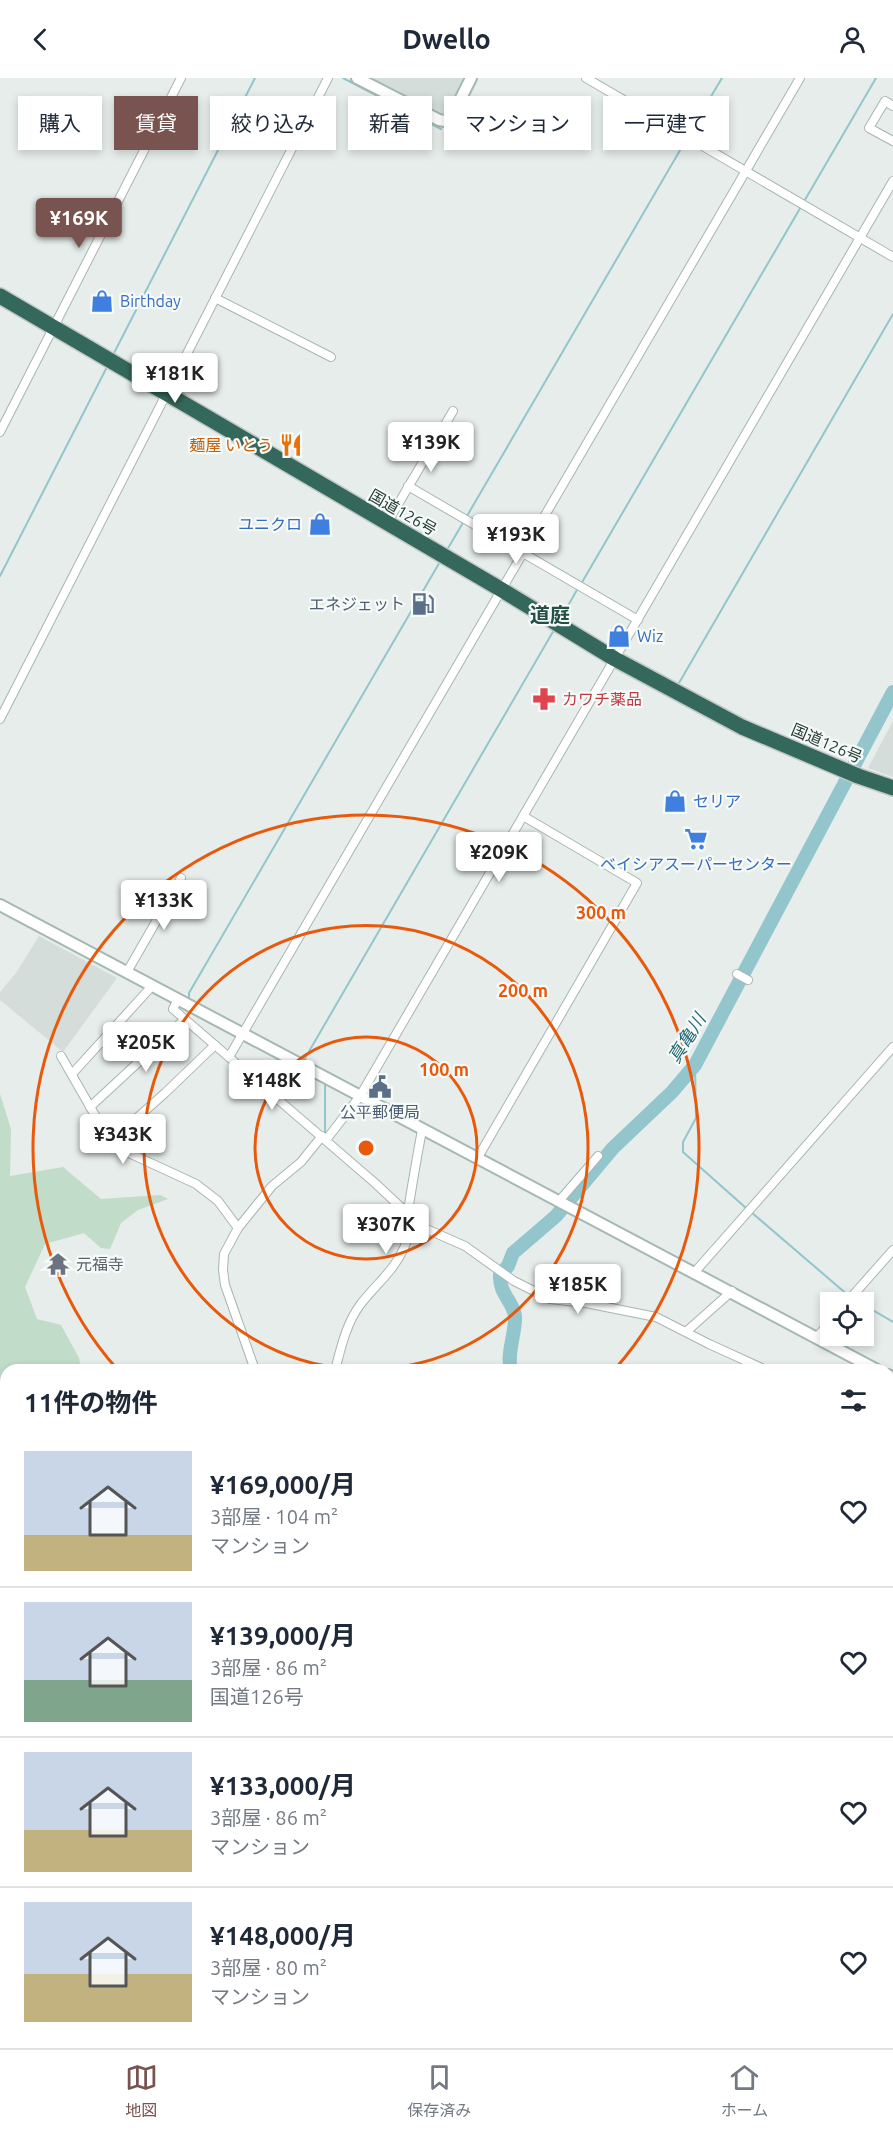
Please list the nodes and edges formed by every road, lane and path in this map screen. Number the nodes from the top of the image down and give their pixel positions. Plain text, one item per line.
1 (181, 78) edge
2 (328, 78) edge
3 (357, 78) edge
4 (471, 78) edge
5 (586, 78) edge
6 (800, 78) edge
7 (893, 106) edge
8 (893, 141) edge
9 (745, 171) junction
10 (893, 182) edge
11 (860, 238) junction
12 (893, 257) edge
13 (0, 296) edge
14 (215, 298) junction
15 (53, 328) junction
16 (331, 357) dead end
17 (166, 394) junction
18 (453, 411) dead end
19 (0, 432) edge
20 (408, 486) junction
21 (387, 523) junction
22 (523, 554) junction
23 (502, 590) junction
24 (638, 620) junction
25 (615, 659) junction
26 (0, 719) edge
27 (893, 788) edge
28 (524, 816) junction
29 (181, 878) dead end
30 (0, 905) edge
31 (127, 972) junction
32 (737, 974) dead end
33 (748, 981) dead end
34 (152, 986) junction
35 (178, 999) junction
36 (185, 1019) junction
37 (243, 1034) junction
38 (215, 1045) junction
39 (893, 1047) edge
40 (61, 1056) dead end
41 (229, 1057) junction
42 (72, 1074) junction
43 (360, 1096) junction
44 (90, 1107) junction
45 (422, 1130) junction
46 (324, 1138) junction
47 (111, 1141) junction
48 (598, 1156) dead end
49 (477, 1159) junction
50 (559, 1201) junction
51 (408, 1217) junction
52 (238, 1228) junction
53 (893, 1250) edge
54 (694, 1273) junction
55 (732, 1291) junction
56 (856, 1292) edge
57 (687, 1331) junction
58 (820, 1334) edge
59 (817, 1337) junction
60 (253, 1364) edge
61 (337, 1364) edge
62 (753, 1364) edge
63 (866, 1364) edge

1 - 15 street
2 - 14 street
3 - 4 street
5 - 9 street
6 - 9 street
7 - 8 street
9 - 11 street
9 - 22 street
10 - 11 street
11 - 12 street
11 - 24 street
13 - 15 highway, 国道126号
14 - 16 street
14 - 17 street
15 - 17 highway, 国道126号
15 - 19 street
17 - 21 highway, 国道126号
17 - 26 street
18 - 20 street
20 - 21 street
20 - 22 street
21 - 23 highway, 国道126号
22 - 23 street
22 - 24 street
23 - 25 highway, 国道126号
23 - 37 street
24 - 25 street
25 - 27 highway, 国道126号
25 - 28 street
28 - 43 street
28 - 49 street
29 - 31 street
30 - 31 street
31 - 34 street
32 - 33 street
34 - 35 street
34 - 42 street
35 - 36 street
35 - 37 street
36 - 38 street
36 - 44 street
37 - 41 street
37 - 43 street
38 - 41 street
38 - 47 street
39 - 54 street
40 - 42 street
41 - 46 street
42 - 44 street
43 - 45 street
43 - 46 street
44 - 47 street
45 - 49 street
45 - 51 street
46 - 51 street
46 - 52 street
47 - 52 street
48 - 50 street
49 - 50 street
50 - 54 street
51 - 57 street
51 - 61 street
52 - 60 street
53 - 56 street
54 - 55 street
55 - 57 street
55 - 59 street
57 - 62 street
58 - 59 street
59 - 63 street

